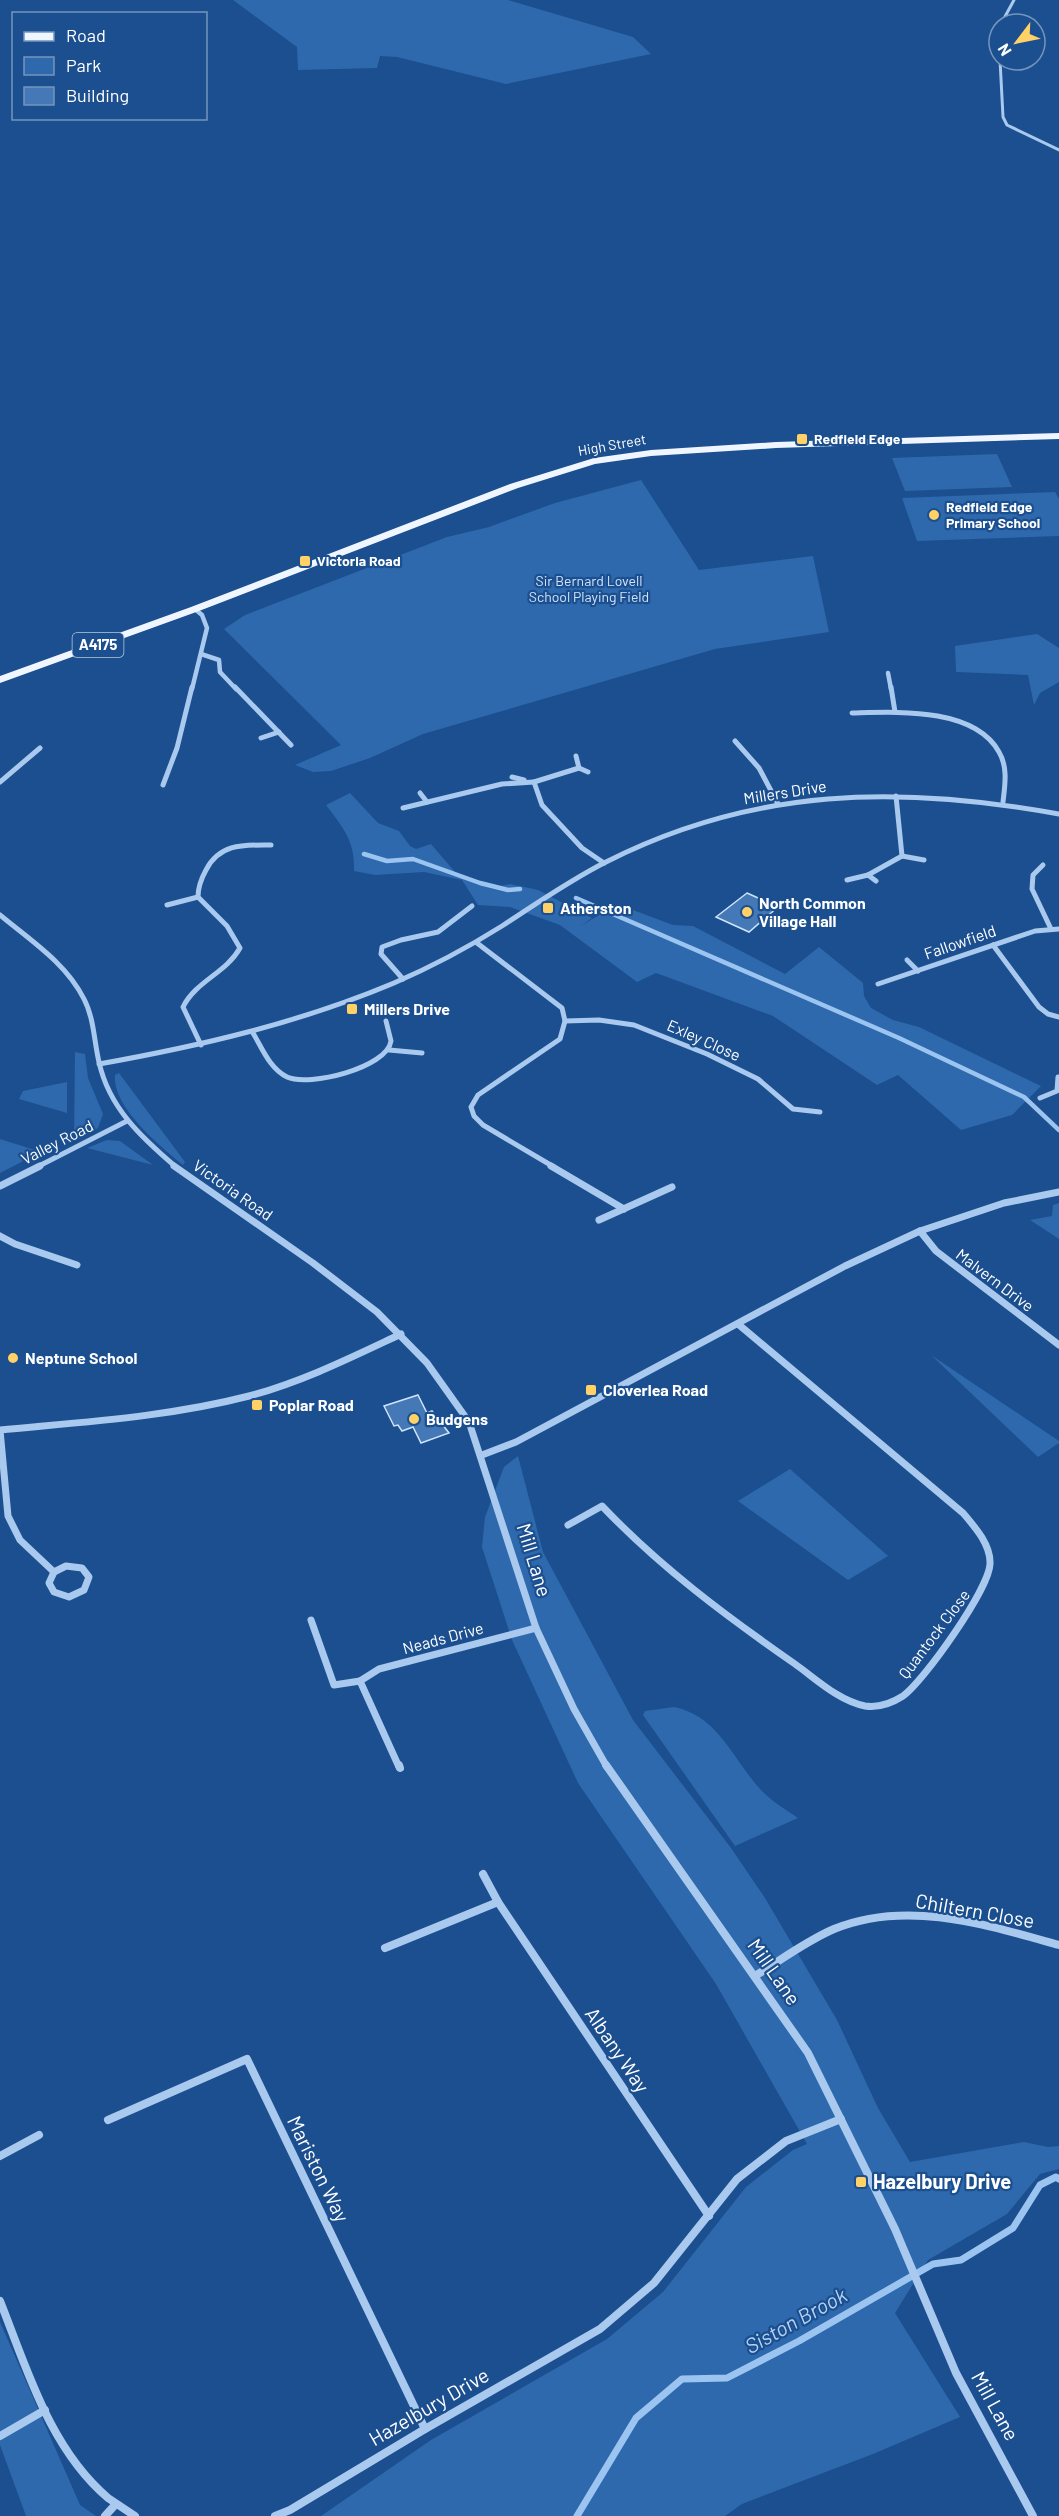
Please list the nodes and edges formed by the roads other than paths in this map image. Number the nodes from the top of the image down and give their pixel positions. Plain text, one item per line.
1 (1001, 72) edge
2 (1059, 150) edge
3 (1059, 436) edge
4 (195, 609) junction
5 (201, 654) junction
6 (888, 673) dead end
7 (0, 680) edge
8 (895, 712) junction
9 (852, 713) dead end
10 (279, 732) junction
11 (261, 738) dead end
12 (735, 741) dead end
13 (291, 745) dead end
14 (40, 748) dead end
15 (576, 756) dead end
16 (579, 768) junction
17 (588, 772) dead end
18 (512, 777) dead end
19 (0, 782) edge
20 (534, 782) junction
21 (163, 785) dead end
22 (420, 793) dead end
23 (896, 796) junction
24 (427, 802) junction
25 (1003, 802) junction
26 (778, 804) junction
27 (403, 808) dead end
28 (1059, 814) edge
29 (271, 845) dead end
30 (902, 856) junction
31 (924, 860) dead end
32 (604, 863) junction
33 (1043, 865) dead end
34 (868, 875) junction
35 (848, 880) dead end
36 (876, 881) dead end
37 (198, 897) junction
38 (167, 905) dead end
39 (472, 906) dead end
40 (0, 915) edge
41 (1051, 929) junction
42 (1059, 929) edge
43 (477, 943) junction
44 (993, 945) junction
45 (907, 960) dead end
46 (918, 971) junction
47 (403, 979) junction
48 (878, 984) dead end
49 (1059, 1017) edge
50 (386, 1021) dead end
51 (565, 1021) junction
52 (253, 1033) junction
53 (201, 1045) junction
54 (389, 1050) junction
55 (422, 1053) dead end
56 (99, 1064) junction
57 (1058, 1077) edge
58 (1058, 1092) edge
59 (1040, 1098) dead end
60 (820, 1112) dead end
61 (127, 1121) junction
62 (0, 1186) edge
63 (672, 1187) dead end
64 (1059, 1192) edge
65 (624, 1209) junction
66 (599, 1220) dead end
67 (920, 1231) junction
68 (0, 1236) edge
69 (77, 1265) dead end
70 (738, 1324) junction
71 (401, 1334) junction
72 (1059, 1345) edge
73 (0, 1430) edge
74 (482, 1455) junction
75 (568, 1525) dead end
76 (54, 1572) junction
77 (311, 1620) dead end
78 (536, 1628) junction
79 (360, 1681) junction
80 (400, 1768) dead end
81 (483, 1874) dead end
82 (498, 1902) junction
83 (1059, 1945) edge
84 (385, 1948) dead end
85 (755, 1976) junction
86 (841, 2119) junction
87 (108, 2121) dead end
88 (39, 2135) dead end
89 (0, 2156) edge
90 (709, 2216) junction
91 (0, 2301) edge
92 (45, 2410) junction
93 (425, 2429) junction
94 (0, 2436) edge
95 (115, 2505) junction
96 (105, 2516) edge
97 (135, 2516) edge
98 (276, 2516) edge
99 (1033, 2516) edge

1 - 2 street
3 - 4 main road, High Street / A4175
4 - 5 street
4 - 7 main road, A4175
5 - 10 street
5 - 21 street
6 - 8 street
8 - 9 street
8 - 25 street
10 - 11 street
10 - 13 street
12 - 26 street
14 - 19 street
15 - 16 street
16 - 17 street
16 - 20 street
18 - 20 street
20 - 24 street
20 - 32 street
22 - 24 street
23 - 25 street, Millers Drive
23 - 26 street, Millers Drive
23 - 30 street
24 - 27 street
25 - 28 street, Millers Drive
26 - 32 street, Millers Drive
29 - 37 street
30 - 31 street
30 - 34 street
32 - 43 street, Millers Drive
33 - 41 street
34 - 35 street
34 - 36 street
37 - 38 street
37 - 53 street
39 - 47 street
40 - 56 street, Victoria Road
41 - 42 street, Fallowfield
41 - 44 street, Fallowfield
43 - 47 street, Millers Drive
43 - 51 street
44 - 46 street, Fallowfield
44 - 49 street
45 - 46 street
46 - 48 street, Fallowfield
47 - 52 street, Millers Drive
50 - 54 street
51 - 60 street, Exley Close
51 - 65 street
52 - 53 street, Millers Drive
52 - 54 street
53 - 56 street, Millers Drive
54 - 55 street
56 - 61 street, Victoria Road
57 - 58 street
58 - 59 street
61 - 62 street, Valley Road
61 - 71 street, Victoria Road
63 - 65 street
64 - 67 street
65 - 66 street
67 - 70 street
67 - 72 street, Malvern Drive
68 - 69 street
70 - 74 street
70 - 75 street, Quantock Close
71 - 73 street
71 - 74 street, Victoria Road
73 - 76 street
74 - 78 street, Mill Lane
76 - 76 street
77 - 79 street, Neads Drive
78 - 79 street, Neads Drive
78 - 85 street, Mill Lane
79 - 80 street
81 - 82 street, Albany Way
82 - 84 street
82 - 90 street, Albany Way
83 - 85 street, Chiltern Close
85 - 86 street, Mill Lane
86 - 90 street, Hazelbury Drive
86 - 99 street, Mill Lane
87 - 93 street, Mariston Way
88 - 89 street
90 - 93 street, Hazelbury Drive
91 - 92 street
92 - 94 street
92 - 95 street
93 - 98 street, Hazelbury Drive
95 - 96 street
95 - 97 street

